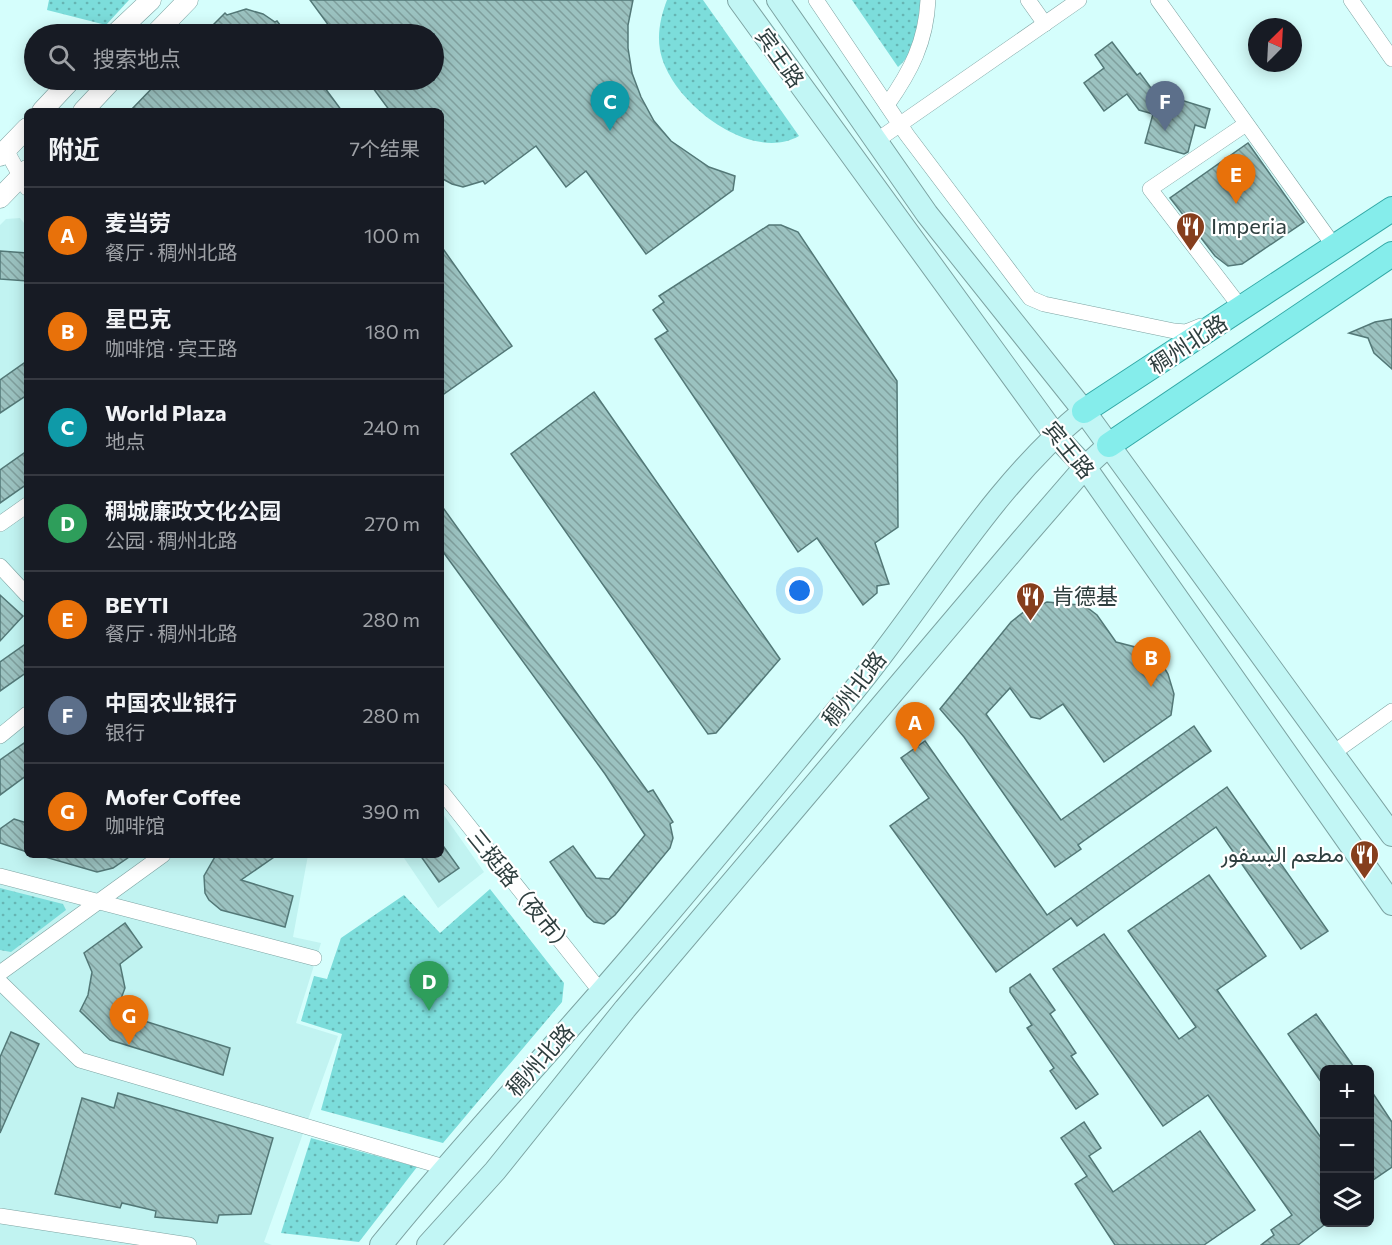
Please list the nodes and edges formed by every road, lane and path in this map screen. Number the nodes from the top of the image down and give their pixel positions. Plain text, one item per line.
1 (151, 0) edge
2 (188, 0) edge
3 (739, 0) edge
4 (778, 0) edge
5 (816, 0) edge
6 (928, 0) edge
7 (1028, 0) edge
8 (1079, 0) edge
9 (1158, 0) edge
10 (1351, 0) edge
11 (126, 24) edge
12 (165, 24) edge
13 (1045, 24) junction
14 (1387, 40) edge
15 (1392, 59) edge
16 (62, 90) edge
17 (102, 90) edge
18 (887, 105) junction
19 (45, 108) edge
20 (85, 108) edge
21 (900, 124) junction
22 (1246, 124) junction
23 (24, 131) edge
24 (876, 141) junction
25 (3, 153) edge
26 (24, 178) edge
27 (24, 180) edge
28 (0, 198) edge
29 (1392, 209) edge
30 (1334, 246) junction
31 (1392, 254) edge
32 (1242, 309) junction
33 (1084, 411) junction
34 (1055, 435) junction
35 (1109, 445) junction
36 (1085, 467) junction
37 (24, 507) edge
38 (0, 524) edge
39 (0, 566) edge
40 (24, 592) edge
41 (1392, 711) edge
42 (24, 716) edge
43 (0, 736) edge
44 (1333, 753) junction
45 (444, 795) edge
46 (1392, 835) edge
47 (159, 858) edge
48 (0, 876) edge
49 (100, 901) junction
50 (1392, 904) edge
51 (314, 958) dead end
52 (0, 974) edge
53 (0, 982) edge
54 (601, 992) junction
55 (444, 1167) junction
56 (0, 1216) edge
57 (189, 1245) edge
58 (381, 1245) edge
59 (428, 1245) edge

1 - 11 street
2 - 12 street
3 - 34 main road, 宾王路
4 - 24 main road, 宾王路
5 - 18 street
6 - 18 street
7 - 13 street
8 - 13 street
9 - 22 street
10 - 14 street
13 - 21 street
14 - 15 street
16 - 19 street
17 - 20 street
18 - 21 street
21 - 24 street
21 - 32 street
22 - 30 street
22 - 32 street
23 - 25 street
24 - 33 main road, 宾王路
25 - 26 street
27 - 28 street
29 - 30 main road, 稠州北路
30 - 32 main road, 稠州北路
31 - 35 main road, 稠州北路
32 - 33 main road, 稠州北路
33 - 34 main road, 稠州北路
33 - 35 main road, 宾王路
34 - 36 main road, 宾王路
34 - 54 main road, 稠州北路
35 - 36 main road, 稠州北路
35 - 44 main road, 宾王路
36 - 50 main road, 宾王路
36 - 59 main road, 稠州北路
37 - 38 street
39 - 40 street
41 - 44 street
42 - 43 street
44 - 46 main road, 宾王路
45 - 54 street, 三挺路（夜市）
47 - 49 street
48 - 49 street
49 - 51 street
49 - 52 street
53 - 55 street
54 - 55 main road, 稠州北路
55 - 58 main road, 稠州北路
56 - 57 street

